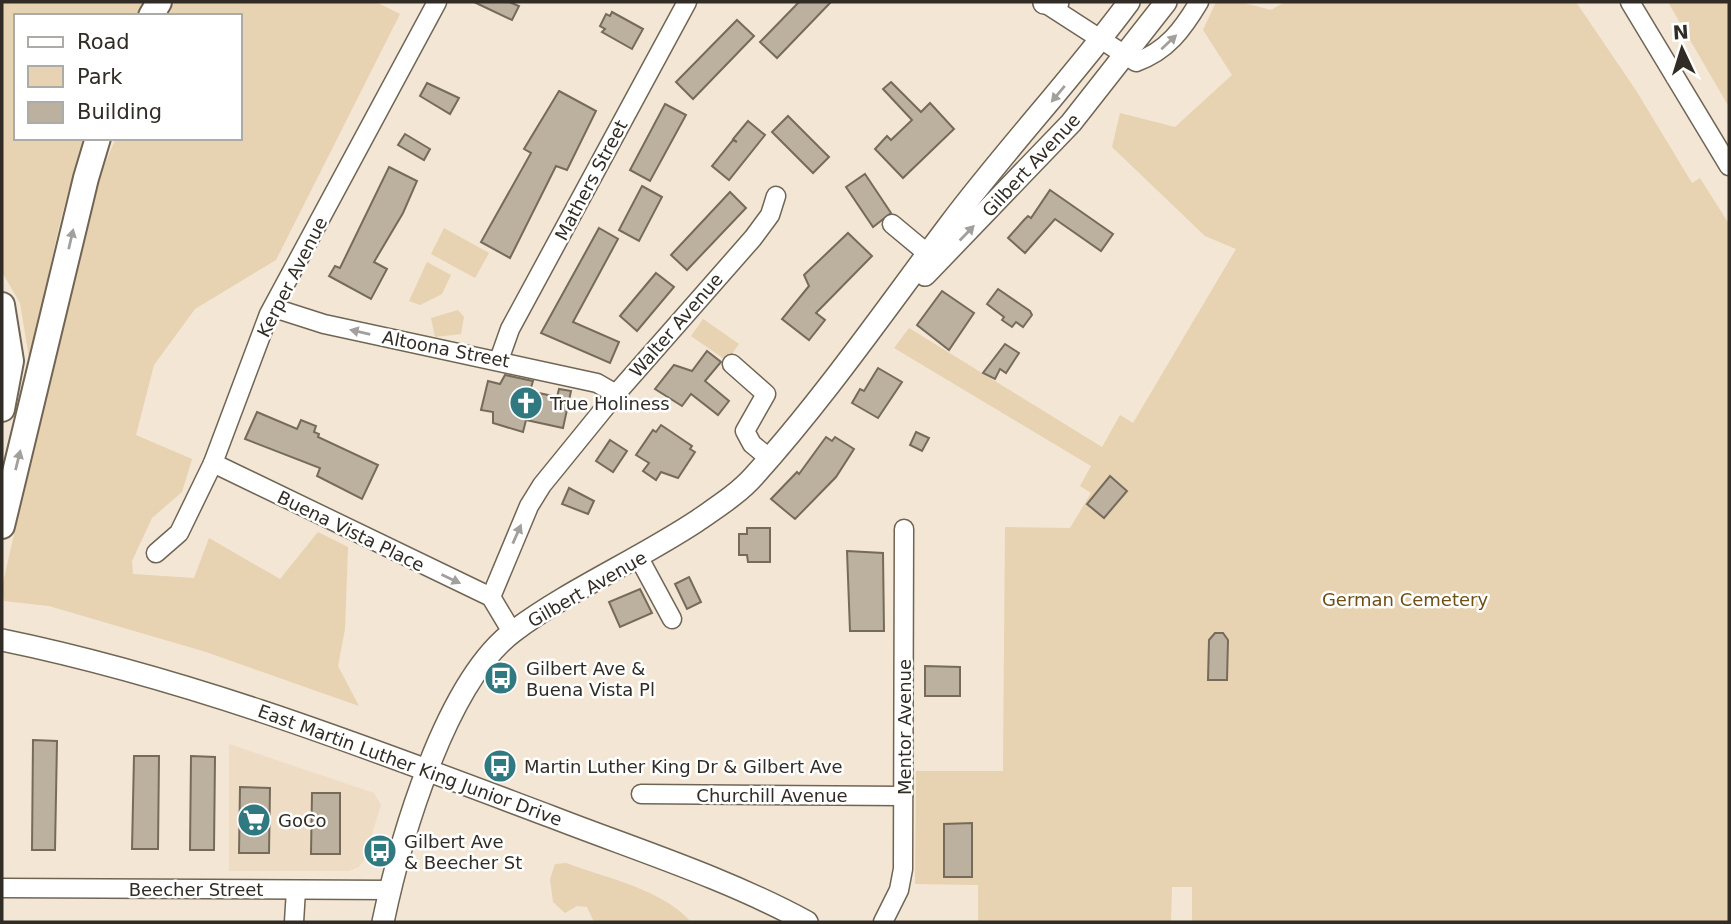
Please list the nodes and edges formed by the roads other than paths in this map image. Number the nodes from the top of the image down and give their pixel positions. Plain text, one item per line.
1 (437, 2) edge
2 (687, 2) edge
3 (1044, 2) edge
4 (1058, 2) edge
5 (1129, 2) edge
6 (1166, 2) edge
7 (1199, 2) edge
8 (1632, 2) edge
9 (1100, 40) junction
10 (1125, 57) junction
11 (98, 140) edge
12 (1729, 166) edge
13 (776, 196) dead end
14 (892, 224) dead end
15 (928, 254) junction
16 (2, 305) edge
17 (274, 308) junction
18 (883, 316) junction
19 (499, 359) junction
20 (732, 364) dead end
21 (616, 394) junction
22 (2, 409) edge
23 (769, 458) junction
24 (213, 463) junction
25 (2, 527) edge
26 (904, 528) dead end
27 (156, 553) dead end
28 (639, 558) junction
29 (491, 597) junction
30 (672, 620) dead end
31 (512, 632) junction
32 (2, 640) edge
33 (429, 770) junction
34 (641, 794) dead end
35 (903, 796) junction
36 (2, 888) edge
37 (296, 890) junction
38 (390, 890) junction
39 (293, 922) edge
40 (383, 922) edge
41 (807, 922) edge
42 (883, 922) edge

1 - 17 street, Kerper Avenue
2 - 19 street, Mathers Street
3 - 4 main road
3 - 9 street
5 - 9 main road, Gilbert Avenue
6 - 10 main road, Gilbert Avenue
10 -> 7 street
8 - 12 street
9 - 10 street
9 -> 15 main road, Gilbert Avenue
18 -> 10 main road, Gilbert Avenue
25 -> 11 highway
13 - 21 street, Walter Avenue
14 - 15 street
15 - 18 main road, Gilbert Avenue
16 - 22 highway
19 -> 17 street, Altoona Street
17 - 24 street, Kerper Avenue
18 - 23 main road, Gilbert Avenue
19 - 21 street, Altoona Street
20 - 23 street
29 -> 21 street, Walter Avenue
23 - 28 main road, Gilbert Avenue
24 - 27 street, Kerper Avenue
24 -> 29 street, Buena Vista Place
26 - 35 street, Mentor Avenue
28 - 30 street
28 - 31 main road, Gilbert Avenue
29 - 31 street
31 - 33 main road, Gilbert Avenue
32 - 33 main road, East Martin Luther King Junior Drive
33 - 38 main road, Gilbert Avenue
33 - 41 main road, East Martin Luther King Junior Drive
34 - 35 street, Churchill Avenue
35 - 42 street, Mentor Avenue
36 - 37 street, Beecher Street
37 - 38 street, Beecher Street
37 - 39 street
38 - 40 main road, Gilbert Avenue

